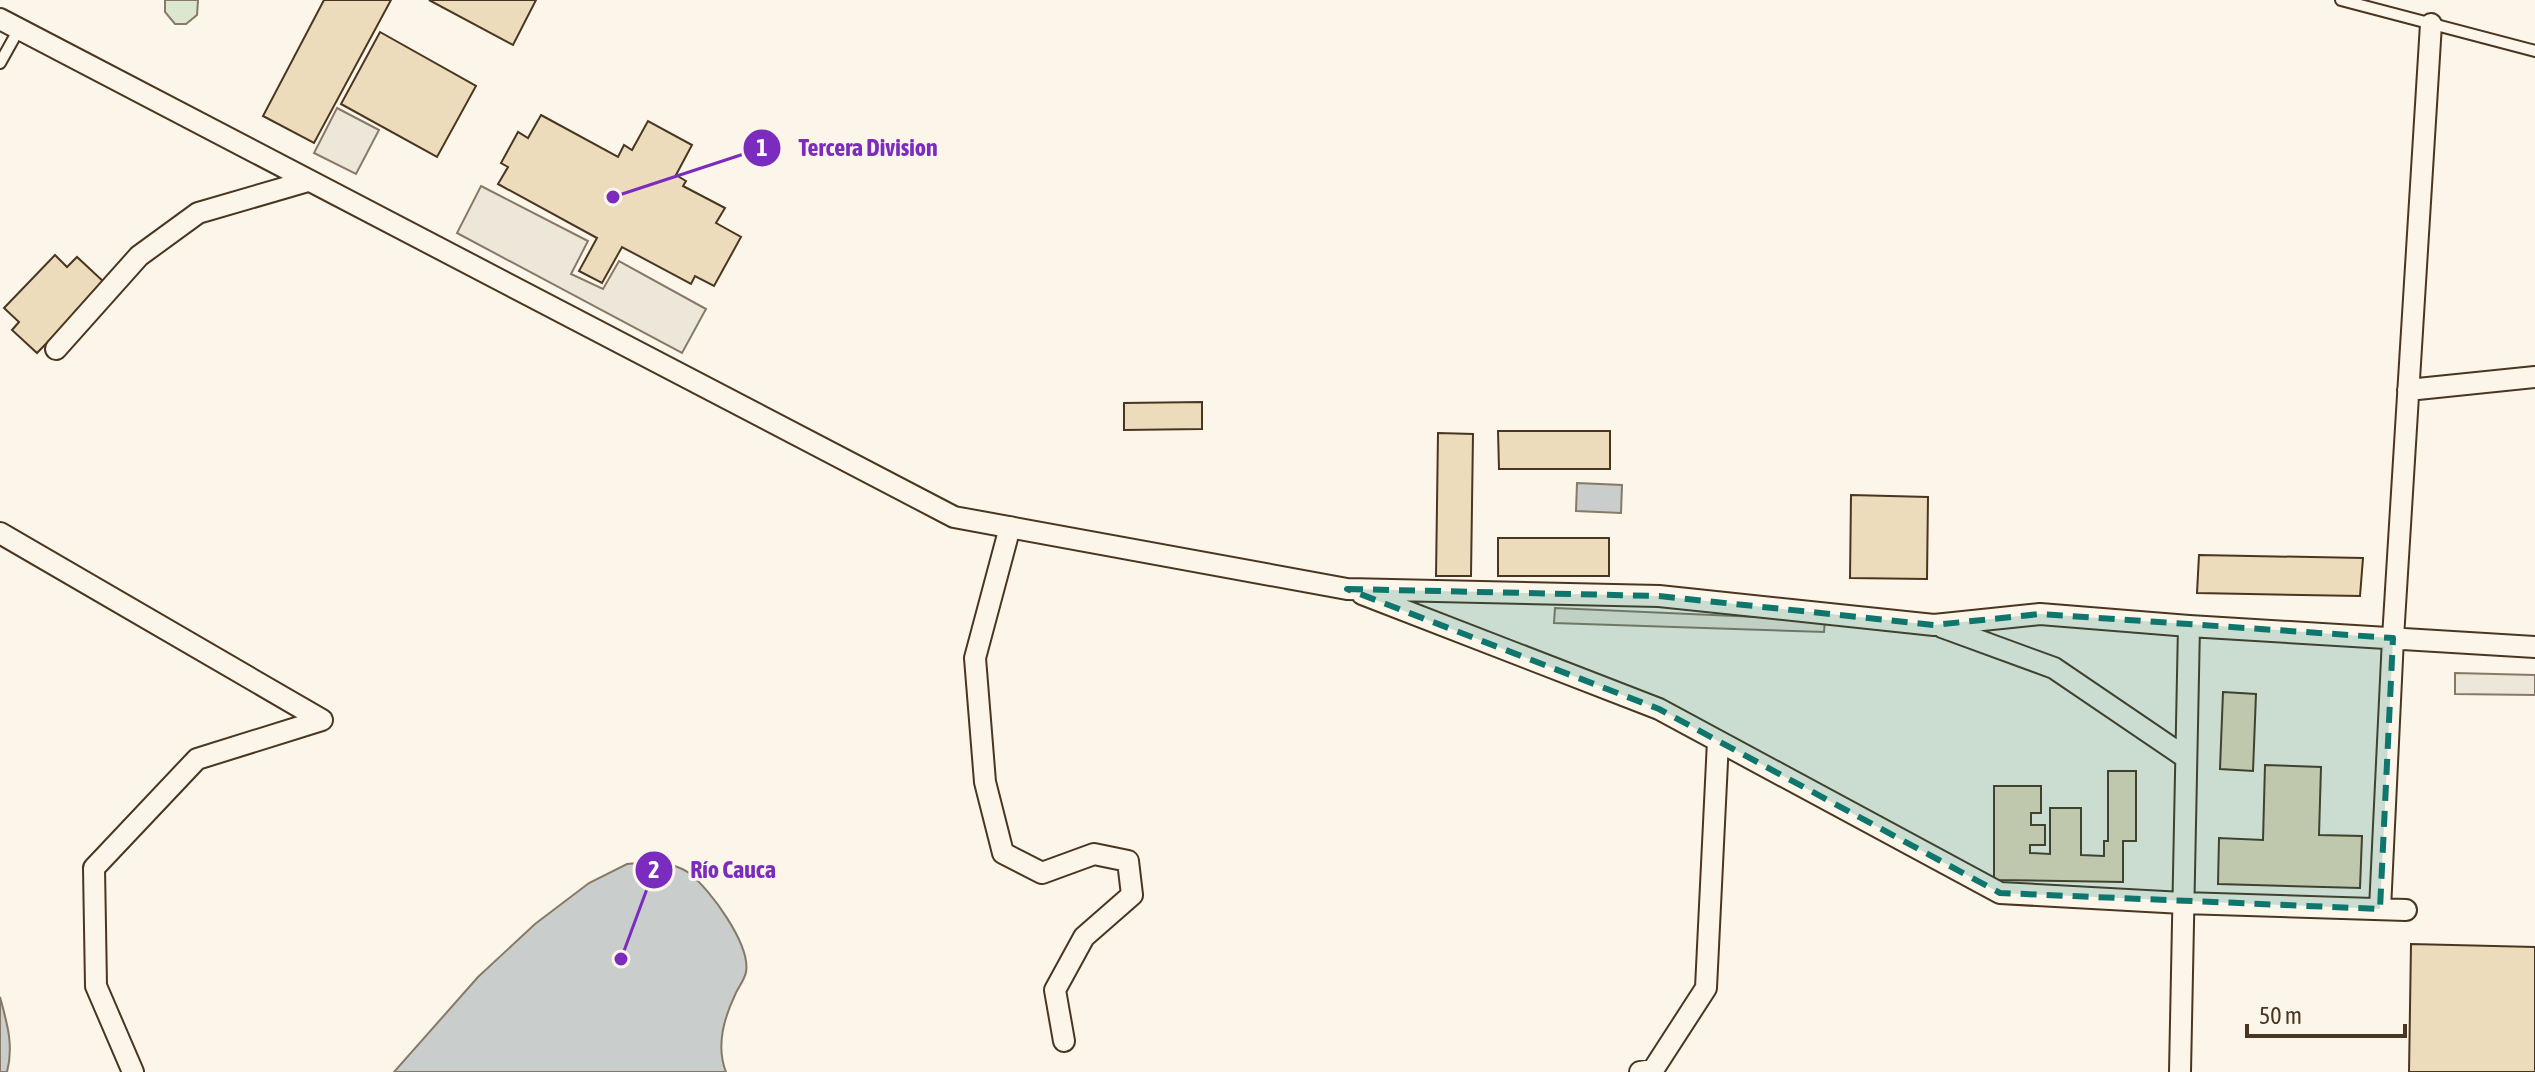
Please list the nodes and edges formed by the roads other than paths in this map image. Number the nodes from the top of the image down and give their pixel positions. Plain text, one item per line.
1 (2341, 0) edge
2 (0, 19) edge
3 (2431, 24) junction
4 (19, 29) junction
5 (2535, 51) edge
6 (0, 63) edge
7 (308, 181) junction
8 (56, 349) dead end
9 (2535, 377) edge
10 (2408, 390) junction
11 (1010, 527) junction
12 (0, 533) edge
13 (1347, 589) junction
14 (1934, 625) junction
15 (2189, 626) junction
16 (2393, 638) junction
17 (2535, 647) edge
18 (1718, 741) junction
19 (2185, 757) junction
20 (2183, 903) junction
21 (2380, 909) junction
22 (2406, 910) dead end
23 (1064, 1041) dead end
24 (133, 1072) edge
25 (1640, 1072) edge
26 (2180, 1072) edge

1 - 3 lane
2 - 4 street
3 - 5 lane
3 - 10 street
4 - 6 lane
4 - 7 street
7 - 8 street
7 - 11 street
9 - 10 street
10 - 16 street
11 - 13 street
11 - 23 street
12 - 24 street
13 - 14 street
13 - 18 street
14 - 15 street
14 - 19 street
15 - 16 street
15 - 19 street
16 - 17 street
16 - 21 street
18 - 20 street
18 - 25 street
19 - 20 street
20 - 21 street
20 - 26 street
21 - 22 street

